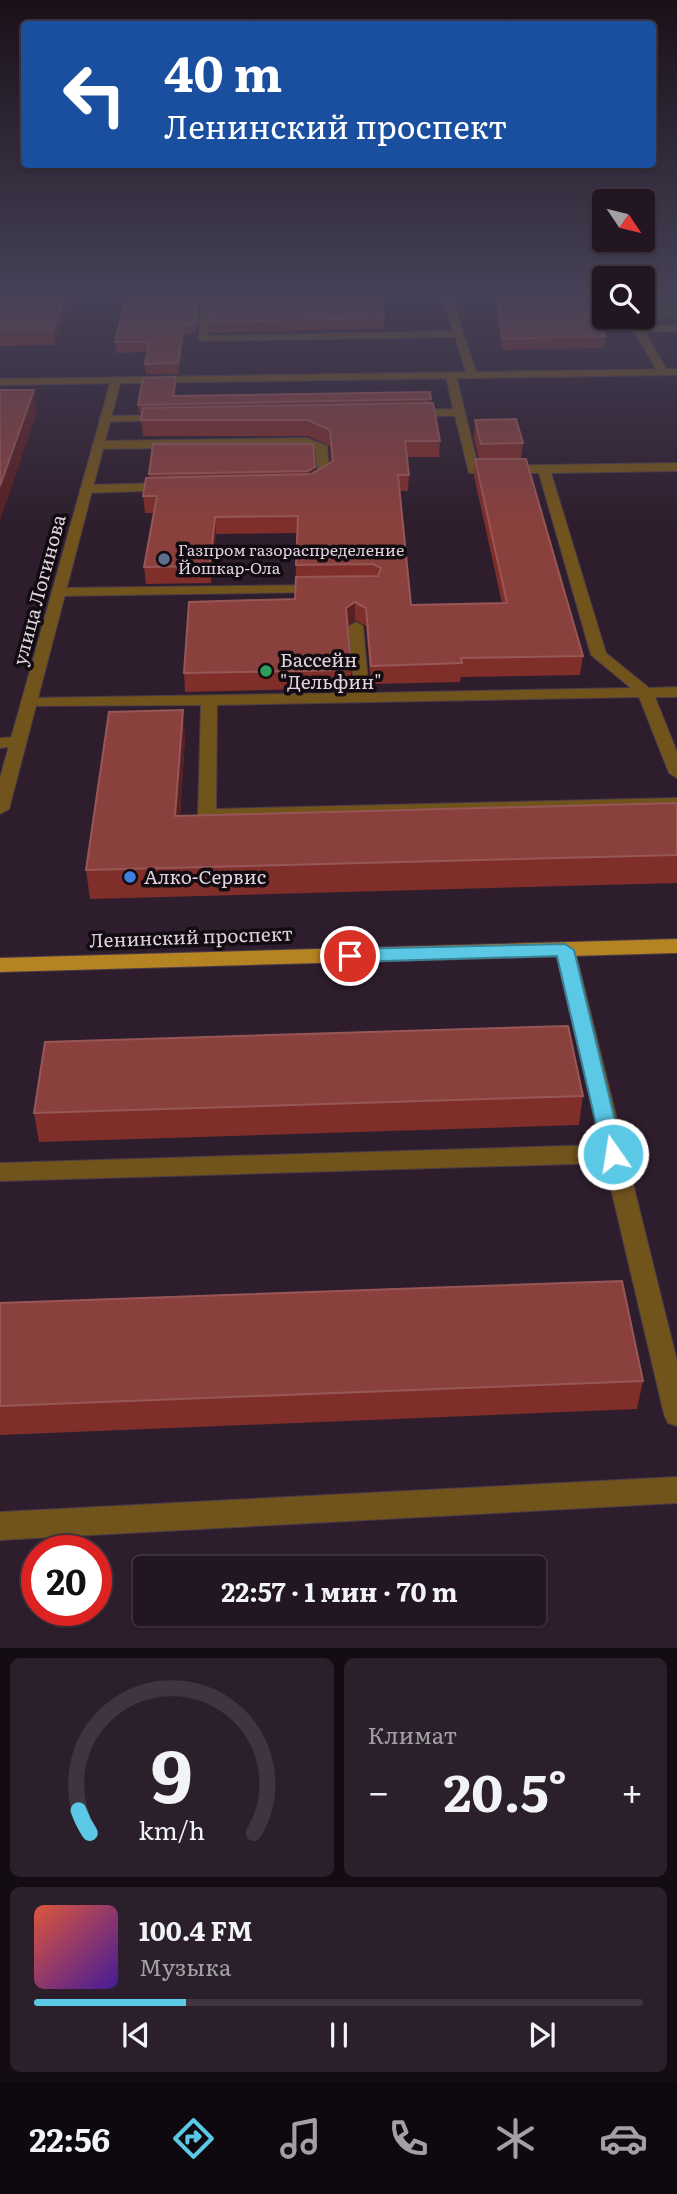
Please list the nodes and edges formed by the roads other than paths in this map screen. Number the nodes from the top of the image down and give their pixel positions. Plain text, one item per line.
1 (471, 372) edge
2 (663, 372) joint
3 (677, 372) edge
4 (451, 375) junction
5 (472, 375) junction
6 (116, 380) junction
7 (0, 382) edge
8 (459, 412) junction
9 (391, 413) edge
10 (173, 418) edge
11 (105, 419) junction
12 (98, 445) junction
13 (677, 467) edge
14 (544, 469) junction
15 (297, 484) edge
16 (186, 486) edge
17 (86, 489) junction
18 (333, 589) edge
19 (59, 592) junction
20 (355, 626) edge
21 (645, 692) junction
22 (677, 692) edge
23 (362, 697) junction
24 (209, 700) junction
25 (29, 703) junction
26 (18, 742) junction
27 (0, 743) edge
28 (677, 773) edge
29 (677, 803) edge
30 (0, 809) edge
31 (677, 946) edge
32 (565, 950) junction
33 (0, 965) edge
34 (613, 1154) junction
35 (0, 1172) edge
36 (677, 1414) edge
37 (677, 1490) edge
38 (0, 1526) edge

1 - 5 street
2 - 3 street
2 - 5 street
4 - 5 street
4 - 6 street
4 - 8 street
6 - 7 street
6 - 11 street, улица Логинова
8 - 9 street
8 - 14 street
10 - 11 street
11 - 12 street, улица Логинова
12 - 15 street
12 - 17 street, улица Логинова
13 - 14 street
14 - 21 street
16 - 17 street
17 - 19 street, улица Логинова
18 - 19 street
19 - 25 street, улица Логинова
20 - 23 street
21 - 22 street
21 - 23 street
21 - 28 street
23 - 24 street
24 - 25 street
24 - 29 street
25 - 26 street, улица Логинова
26 - 27 street
26 - 30 street, улица Логинова
31 - 32 main road, Ленинский проспект
32 - 33 main road, Ленинский проспект
32 - 34 street
34 - 35 street
34 - 36 street
37 - 38 street

